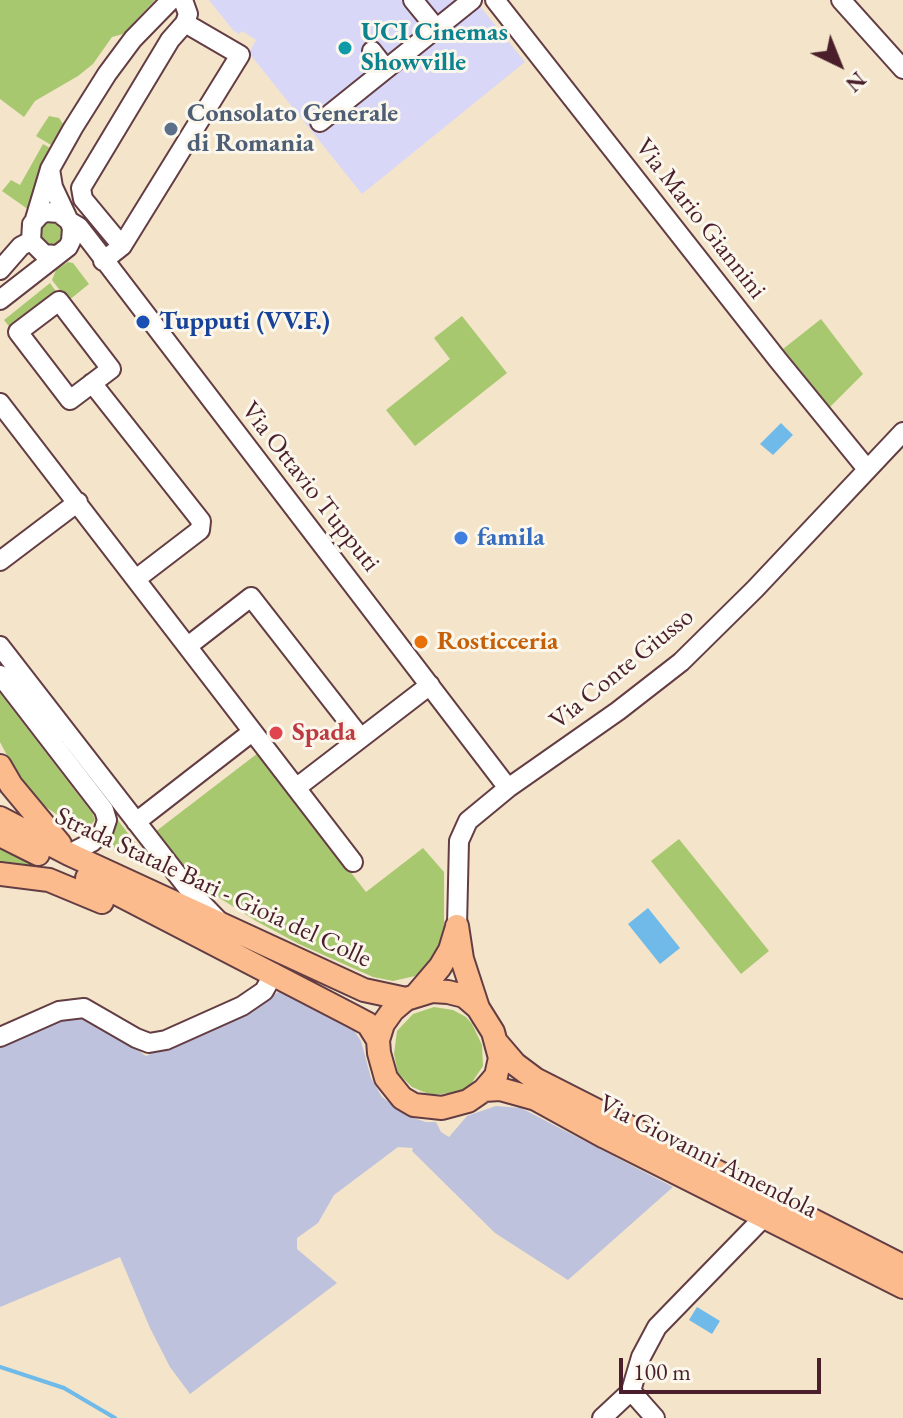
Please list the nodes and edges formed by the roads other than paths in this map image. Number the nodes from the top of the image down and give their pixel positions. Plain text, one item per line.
1 (171, 0) edge
2 (183, 0) edge
3 (413, 0) edge
4 (472, 0) edge
5 (495, 0) edge
6 (841, 0) edge
7 (185, 23) junction
8 (436, 28) junction
9 (372, 51) dead end
10 (386, 69) junction
11 (903, 69) edge
12 (320, 122) dead end
13 (50, 169) junction
14 (35, 219) junction
15 (69, 221) junction
16 (31, 241) junction
17 (122, 246) junction
18 (62, 251) junction
19 (103, 261) junction
20 (0, 270) edge
21 (0, 300) edge
22 (92, 383) junction
23 (0, 403) edge
24 (903, 432) edge
25 (867, 469) junction
26 (78, 502) junction
27 (0, 561) edge
28 (136, 579) junction
29 (0, 646) edge
30 (188, 646) junction
31 (0, 675) edge
32 (430, 685) junction
33 (252, 732) junction
34 (361, 738) junction
35 (0, 766) edge
36 (296, 788) junction
37 (508, 788) junction
38 (0, 818) edge
39 (136, 822) junction
40 (0, 835) edge
41 (69, 854) junction
42 (353, 862) dead end
43 (0, 874) edge
44 (223, 926) junction
45 (457, 926) junction
46 (194, 932) junction
47 (274, 973) junction
48 (412, 996) junction
49 (478, 1008) junction
50 (0, 1037) edge
51 (378, 1040) junction
52 (497, 1043) junction
53 (484, 1090) junction
54 (764, 1217) junction
55 (903, 1266) edge
56 (903, 1287) edge
57 (631, 1391) junction
58 (602, 1418) edge
59 (655, 1418) edge

1 - 13 street
2 - 7 street
3 - 8 street
4 - 8 street
5 - 25 street, Via Mario Giannini
6 - 11 street
7 - 17 street
7 - 17 street
8 - 10 street
9 - 10 street
10 - 12 street
13 - 14 street
13 - 15 street
14 - 15 street
14 - 16 street
15 - 18 street
15 - 19 street, Via Ottavio Tupputi
16 - 18 street
16 - 20 street
17 - 19 street
18 - 19 street
18 - 21 street
19 - 32 street, Via Ottavio Tupputi
22 - 22 street
22 - 28 street
23 - 26 street
24 - 25 street, Via Conte Giusso
25 - 37 street, Via Conte Giusso
26 - 27 street
26 - 28 street
28 - 30 street
29 - 39 street
30 - 33 street
30 - 34 street
31 - 41 street
32 - 34 street
32 - 37 street, Via Ottavio Tupputi
33 - 36 street
33 - 39 street
34 - 36 street
35 - 41 main road
36 - 42 street
37 - 45 street, Via Conte Giusso
38 - 41 main road, Strada Statale Bari - Gioia del Colle
39 - 44 street
40 - 46 main road, Strada Statale Bari - Gioia del Colle
41 - 44 main road, Strada Statale Bari - Gioia del Colle
43 - 46 main road
44 - 48 main road, Strada Statale Bari - Gioia del Colle
45 - 48 main road
45 - 49 main road, Via Giovanni Amendola
46 - 47 main road, Strada Statale Bari - Gioia del Colle
47 - 50 street
47 - 51 main road, Strada Statale Bari - Gioia del Colle
48 - 49 main road
48 - 51 main road
49 - 52 main road, Via Giovanni Amendola
51 - 53 main road
52 - 53 main road
52 - 55 main road, Via Giovanni Amendola
53 - 54 main road, Via Giovanni Amendola
54 - 56 main road, Via Giovanni Amendola
54 - 57 street
57 - 58 street
57 - 59 street

